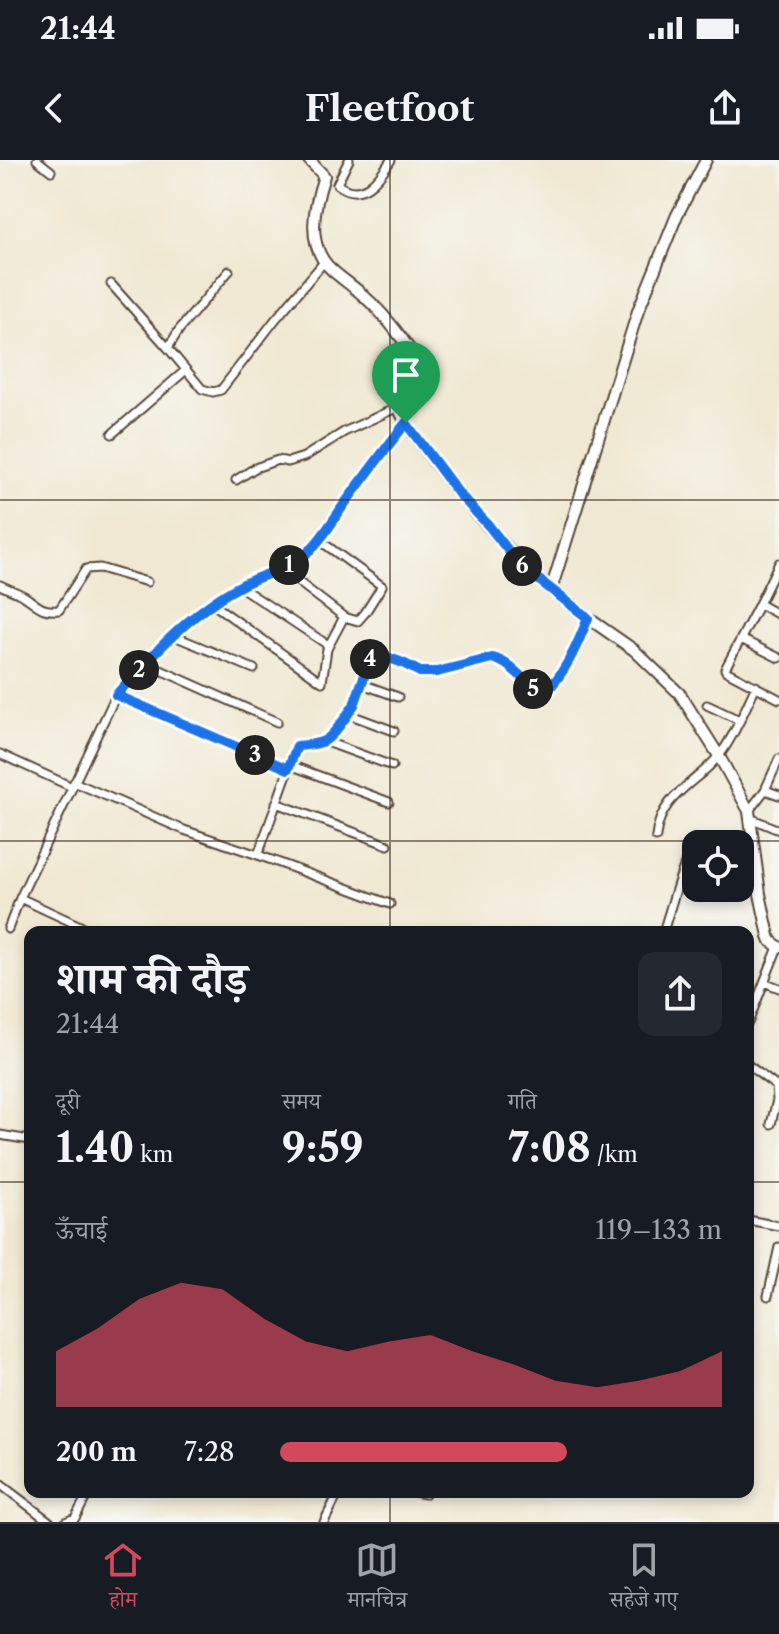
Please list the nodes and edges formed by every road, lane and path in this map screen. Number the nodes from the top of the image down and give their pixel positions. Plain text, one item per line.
1 (37, 160) edge
2 (309, 160) edge
3 (349, 160) edge
4 (391, 160) edge
5 (706, 160) edge
6 (51, 171) dead end
7 (324, 176) junction
8 (337, 184) junction
9 (324, 262) junction
10 (229, 271) dead end
11 (111, 284) dead end
12 (168, 348) junction
13 (186, 370) junction
14 (398, 407) junction
15 (406, 423) junction
16 (112, 434) dead end
17 (236, 480) dead end
18 (319, 540) junction
19 (283, 570) junction
20 (778, 570) edge
21 (147, 582) dead end
22 (0, 585) edge
23 (239, 586) junction
24 (551, 590) junction
25 (213, 604) junction
26 (759, 604) junction
27 (779, 615) edge
28 (344, 617) junction
29 (588, 618) junction
30 (174, 636) junction
31 (741, 639) junction
32 (328, 645) junction
33 (779, 658) edge
34 (145, 663) junction
35 (254, 669) dead end
36 (362, 684) junction
37 (756, 686) junction
38 (116, 695) junction
39 (398, 697) dead end
40 (779, 699) edge
41 (707, 705) dead end
42 (348, 714) junction
43 (739, 720) junction
44 (277, 722) dead end
45 (394, 731) dead end
46 (324, 741) junction
47 (0, 754) edge
48 (719, 756) junction
49 (779, 759) edge
50 (392, 766) dead end
51 (289, 767) junction
52 (73, 785) junction
53 (765, 790) junction
54 (779, 795) edge
55 (389, 802) dead end
56 (276, 803) junction
57 (749, 814) junction
58 (779, 830) edge
59 (656, 837) dead end
60 (388, 845) dead end
61 (258, 855) junction
62 (682, 872) edge
63 (20, 898) junction
64 (390, 904) dead end
65 (80, 926) edge
66 (665, 926) edge
67 (8, 929) dead end
68 (779, 947) edge
69 (764, 982) junction
70 (779, 988) edge
71 (754, 998) edge
72 (754, 1070) edge
73 (771, 1124) dead end
74 (0, 1135) edge
75 (24, 1139) edge
76 (754, 1221) edge
77 (779, 1226) edge
78 (779, 1247) edge
79 (768, 1296) dead end
80 (0, 1484) edge
81 (86, 1498) edge
82 (336, 1498) edge
83 (50, 1522) edge
84 (65, 1522) edge
85 (324, 1522) edge

1 - 6 street
2 - 7 street
3 - 8 street
4 - 8 street
5 - 24 street
7 - 8 street
7 - 9 street
9 - 13 street
9 - 14 street
10 - 12 street
11 - 12 street
12 - 13 street
13 - 16 street
14 - 15 street
14 - 17 street
15 - 18 street
15 - 24 street
18 - 19 street
18 - 28 street
19 - 23 street
19 - 28 street
20 - 26 street
21 - 22 street
23 - 25 street
23 - 32 street
24 - 29 street
25 - 30 street
25 - 32 street
26 - 27 street
26 - 31 street
28 - 32 street
29 - 36 street
29 - 48 street
30 - 34 street
30 - 35 street
31 - 33 street
31 - 37 street
34 - 38 street
34 - 44 street
36 - 39 street
36 - 42 street
37 - 40 street
37 - 43 street
38 - 51 street
38 - 52 street
41 - 43 street
42 - 45 street
42 - 46 street
43 - 48 street
46 - 50 street
46 - 51 street
47 - 52 street
48 - 57 street
48 - 59 street
49 - 53 street
51 - 55 street
51 - 56 street
52 - 61 street
52 - 63 street
53 - 54 street
53 - 57 street
56 - 60 street
56 - 61 street
57 - 58 street
57 - 68 street
61 - 64 street
62 - 66 street
63 - 65 street
63 - 67 street
68 - 69 street
69 - 70 street
69 - 71 street
72 - 73 street
74 - 75 street
76 - 77 street
78 - 79 street
80 - 83 street
81 - 84 street
82 - 85 street

